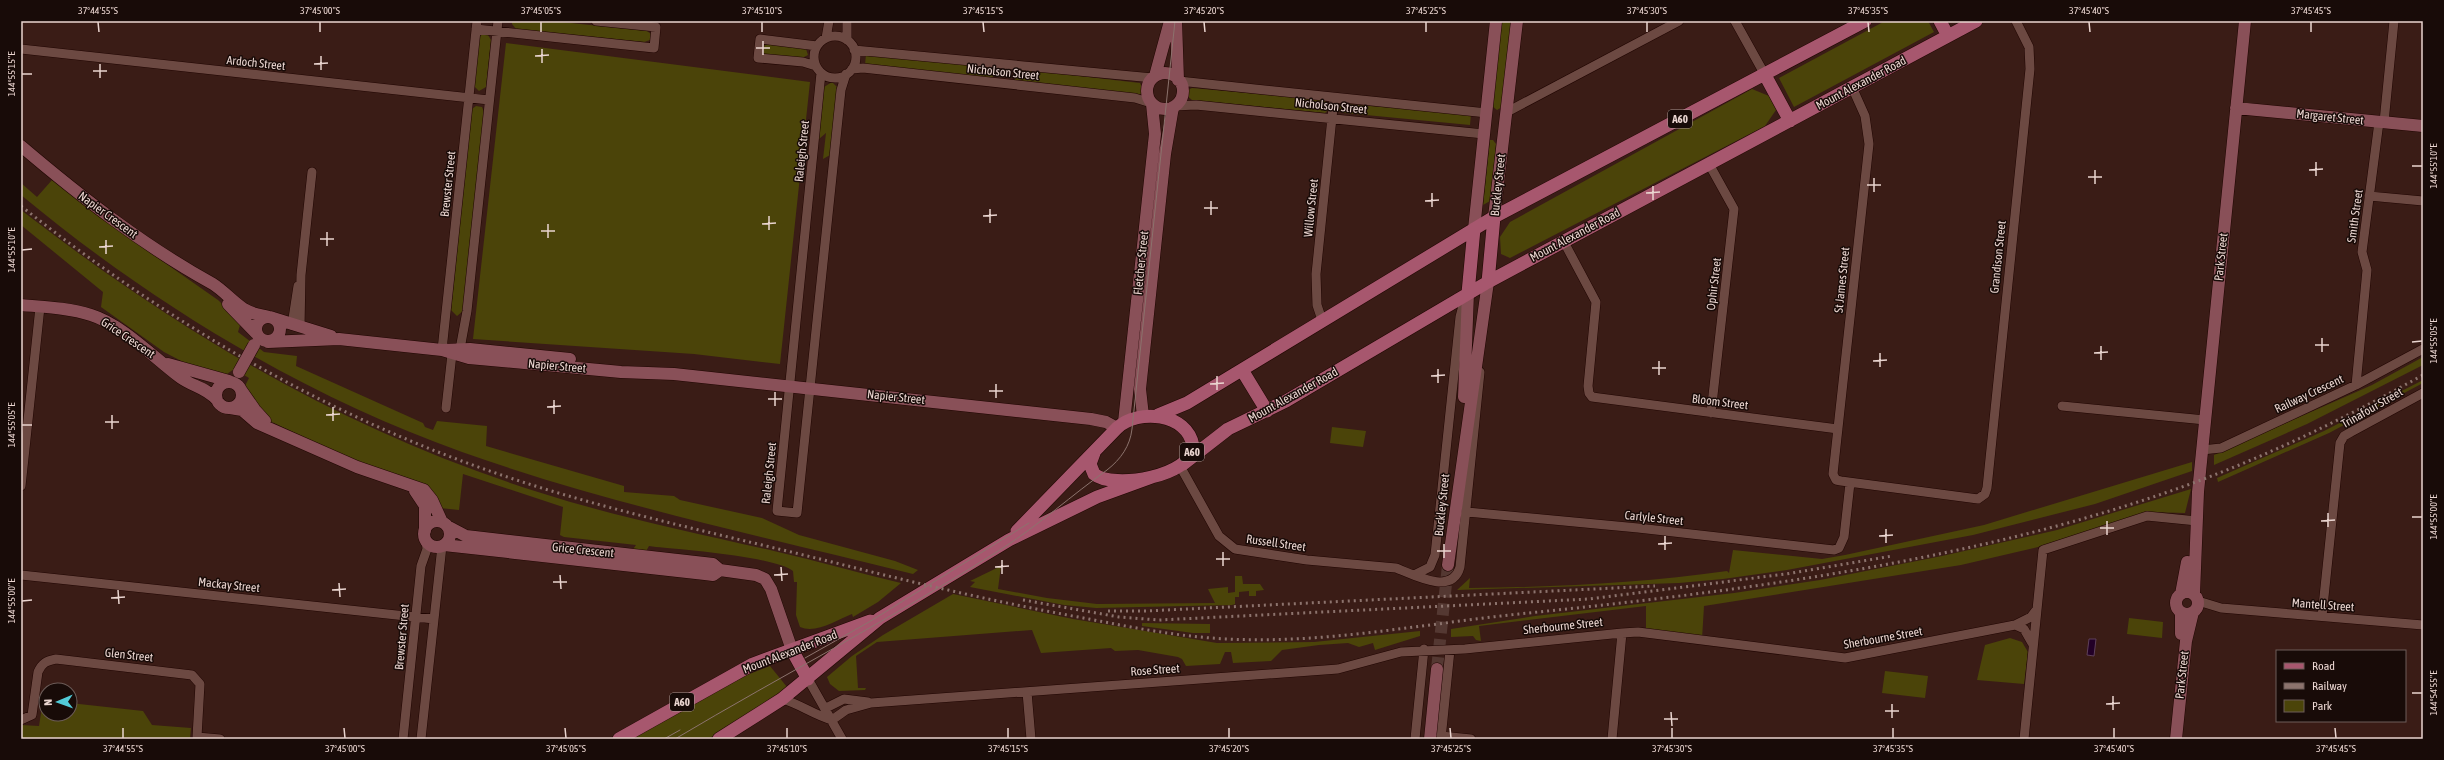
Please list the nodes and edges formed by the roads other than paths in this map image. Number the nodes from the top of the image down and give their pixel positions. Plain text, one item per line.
1 (498, 21) edge
2 (596, 21) edge
3 (829, 21) edge
4 (847, 21) edge
5 (1170, 21) edge
6 (1176, 21) edge
7 (1496, 21) edge
8 (1516, 21) edge
9 (1679, 21) edge
10 (1735, 21) edge
11 (1865, 21) edge
12 (1940, 21) edge
13 (1976, 21) edge
14 (2016, 21) edge
15 (2245, 21) edge
16 (2394, 21) edge
17 (476, 25) edge
18 (496, 31) junction
19 (1948, 36) junction
20 (826, 38) junction
21 (847, 40) junction
22 (817, 46) junction
23 (21, 49) edge
24 (854, 50) junction
25 (819, 69) junction
26 (849, 72) junction
27 (1764, 74) junction
28 (1154, 77) junction
29 (1179, 80) junction
30 (1852, 87) junction
31 (469, 98) junction
32 (1334, 98) junction
33 (489, 100) junction
34 (1151, 103) junction
35 (1174, 107) junction
36 (2236, 108) junction
37 (1507, 112) junction
38 (1487, 113) junction
39 (1332, 118) junction
40 (1790, 121) junction
41 (2381, 122) junction
42 (2423, 126) edge
43 (1484, 134) junction
44 (1503, 136) junction
45 (21, 146) edge
46 (1709, 164) junction
47 (312, 172) dead end
48 (2369, 196) junction
49 (2423, 201) edge
50 (1494, 217) junction
51 (1474, 229) junction
52 (1564, 242) junction
53 (199, 278) junction
54 (1488, 282) junction
55 (1468, 293) junction
56 (21, 305) edge
57 (40, 307) junction
58 (271, 318) junction
59 (1322, 320) junction
60 (296, 326) junction
61 (339, 339) junction
62 (260, 341) junction
63 (298, 342) junction
64 (1479, 349) junction
65 (2423, 349) edge
66 (453, 351) junction
67 (163, 362) junction
68 (1242, 370) junction
69 (235, 385) junction
70 (2356, 385) junction
71 (790, 386) junction
72 (810, 388) junction
73 (2423, 393) edge
74 (217, 400) junction
75 (2062, 406) dead end
76 (230, 408) junction
77 (446, 408) dead end
78 (1267, 411) junction
79 (1711, 413) junction
80 (1158, 415) junction
81 (1143, 416) junction
82 (2205, 420) junction
83 (1120, 425) junction
84 (273, 429) junction
85 (1838, 429) junction
86 (1463, 450) junction
87 (2202, 450) junction
88 (1094, 453) junction
89 (1182, 465) junction
90 (1152, 477) junction
91 (1850, 482) junction
92 (21, 486) edge
93 (410, 487) junction
94 (1467, 512) junction
95 (2194, 520) junction
96 (445, 524) junction
97 (425, 536) junction
98 (1009, 540) junction
99 (486, 545) junction
100 (443, 546) junction
101 (1448, 565) tunnel mouth
102 (21, 575) edge
103 (1414, 575) junction
104 (2181, 594) junction
105 (2192, 606) junction
106 (2037, 609) junction
107 (416, 616) junction
108 (2322, 616) junction
109 (434, 618) junction
110 (880, 618) junction
111 (2015, 625) junction
112 (2423, 625) edge
113 (1622, 633) junction
114 (2033, 644) junction
115 (1424, 649) junction
116 (1438, 649) joint
117 (792, 650) junction
118 (1450, 650) junction
119 (1437, 669) tunnel mouth
120 (808, 679) junction
121 (1027, 692) junction
122 (782, 699) junction
123 (870, 703) junction
124 (826, 708) junction
125 (21, 720) edge
126 (832, 720) junction
127 (1437, 738) edge
128 (220, 739) edge
129 (403, 739) edge
130 (421, 739) edge
131 (619, 739) edge
132 (719, 739) edge
133 (842, 739) edge
134 (1031, 739) edge
135 (1415, 739) edge
136 (1471, 739) edge
137 (1612, 739) edge
138 (2024, 739) edge
139 (2170, 739) edge
140 (2176, 739) edge

1 - 18 street, Brewster Street
2 - 18 street
3 - 20 street
4 - 21 street
5 - 28 street
6 - 29 street
7 - 38 street, Buckley Street
8 - 37 street, Buckley Street
9 - 37 street
10 - 27 street
11 - 27 main road, A60
12 - 19 main road
13 - 19 main road, Mount Alexander Road / A60
14 - 91 street, Grandison Street
15 - 36 street, Park Street
16 - 41 street, Smith Street
17 - 18 street
17 - 31 street, Brewster Street
18 - 33 street, Brewster Street
19 - 30 main road, Mount Alexander Road / A60
20 - 21 street
20 - 22 street
21 - 24 street
22 - 25 street
22 - 25 street
23 - 31 street, Ardoch Street
24 - 26 street
24 - 28 street, Nicholson Street
25 - 26 street
25 - 71 street, Raleigh Street
26 - 34 street, Nicholson Street
26 - 72 street, Raleigh Street
27 - 40 main road
27 - 50 main road, A60
28 - 29 street
28 - 34 street
29 - 32 street, Nicholson Street
29 - 35 street
30 - 40 main road, Mount Alexander Road / A60
30 - 85 street, St James Street
31 - 33 street, Ardoch Street
31 - 66 street, Brewster Street
32 - 38 street, Nicholson Street
32 - 39 street, Willow Street
33 - 66 street, Brewster Street
34 - 35 street
34 - 83 street, Fletcher Street
35 - 39 street, Nicholson Street
35 - 81 street, Fletcher Street
36 - 41 street, Margaret Street
36 - 82 street, Park Street
37 - 38 street
37 - 44 street, Buckley Street
38 - 43 street, Buckley Street
39 - 43 street, Nicholson Street
39 - 59 street, Willow Street
40 - 46 main road, Mount Alexander Road / A60
41 - 42 street, Margaret Street
41 - 48 street, Smith Street
43 - 44 street
43 - 51 street, Buckley Street
44 - 50 street, Buckley Street
45 - 53 street, Napier Crescent
46 - 52 main road, Mount Alexander Road / A60
46 - 79 street, Ophir Street
47 - 60 street
48 - 49 street
48 - 70 street, Smith Street
50 - 51 main road, A60
50 - 54 main road, Buckley Street
51 - 55 main road, Buckley Street
51 - 59 main road, A60
52 - 54 main road, Mount Alexander Road / A60
52 - 79 street, Bloom Street
53 - 58 street, Napier Crescent
53 - 62 street, Napier Crescent
54 - 55 main road, Mount Alexander Road / A60
54 - 64 street, Buckley Street
55 - 78 main road, Mount Alexander Road / A60
55 - 86 street, Buckley Street
55 - 103 street, Buckley Street
56 - 57 street
57 - 67 street, Grice Crescent
57 - 92 street
58 - 60 street, Napier Street
58 - 62 street
58 - 62 street
59 - 68 main road, A60
60 - 61 street, Napier Street
60 - 63 street
61 - 63 street, Napier Street
61 - 66 street, Napier Street
62 - 63 street, Napier Street
62 - 69 street
64 - 86 street, Buckley Street
64 - 94 street, Buckley Street
65 - 70 street, Railway Crescent
66 - 71 street, Napier Street
66 - 77 street, Brewster Street
67 - 69 street, Grice Crescent
67 - 74 street, Grice Crescent
68 - 78 main road
68 - 80 main road, A60
69 - 74 street
69 - 76 street
69 - 84 street
70 - 87 street, Railway Crescent
71 - 72 street, Napier Street
71 - 72 street, Raleigh Street
72 - 83 street, Napier Street
73 - 108 street, Trinafour Street
74 - 76 street
75 - 82 street
76 - 84 street
78 - 89 main road, Mount Alexander Road / A60
79 - 85 street, Bloom Street
80 - 81 main road, A60
80 - 89 main road, A60
81 - 83 main road, A60
82 - 87 street, Park Street
83 - 88 main road, A60
84 - 93 street
85 - 91 street, St James Street
86 - 101 street, Buckley Street
87 - 95 street, Park Street
88 - 90 main road, A60
88 - 98 main road, Mount Alexander Road / A60
89 - 90 main road, A60
89 - 103 street, Russell Street
90 - 98 main road, Mount Alexander Road / A60
91 - 94 street, Carlyle Street
93 - 96 street
93 - 97 street
94 - 103 street, Buckley Street
95 - 104 street, Park Street
95 - 105 street, Park Street
95 - 106 street
96 - 97 street
96 - 99 street, Grice Crescent
96 - 100 street
97 - 100 street
97 - 107 street, Brewster Street
98 - 110 main road, Mount Alexander Road / A60
99 - 100 street, Grice Crescent
99 - 117 street, Grice Crescent
100 - 109 street
102 - 107 street, Mackay Street
104 - 105 street
104 - 105 street, Park Street
105 - 108 street, Mantell Street
105 - 139 street, Park Street
105 - 140 street, Park Street
106 - 111 street, Sherbourne Street
106 - 114 street
107 - 109 street, Mackay Street
107 - 129 street, Brewster Street
108 - 112 street, Mantell Street
109 - 130 street
110 - 117 main road, Mount Alexander Road / A60
110 - 120 main road, Mount Alexander Road / A60
111 - 113 street, Sherbourne Street
111 - 114 street
113 - 118 street, Sherbourne Street
113 - 137 street
114 - 138 street
115 - 116 street, Rose Street
115 - 121 street, Rose Street
115 - 135 street
116 - 118 street, Sherbourne Street
117 - 120 main road
117 - 131 main road, Mount Alexander Road / A60
118 - 127 street
119 - 127 street
120 - 122 main road, Mount Alexander Road / A60
120 - 124 street
121 - 123 street, Rose Street
121 - 134 street
122 - 126 street
122 - 132 main road, Mount Alexander Road / A60
123 - 124 street, Rose Street
123 - 126 street, Rose Street
124 - 126 street
125 - 128 street, Glen Street
126 - 133 street
127 - 136 street

